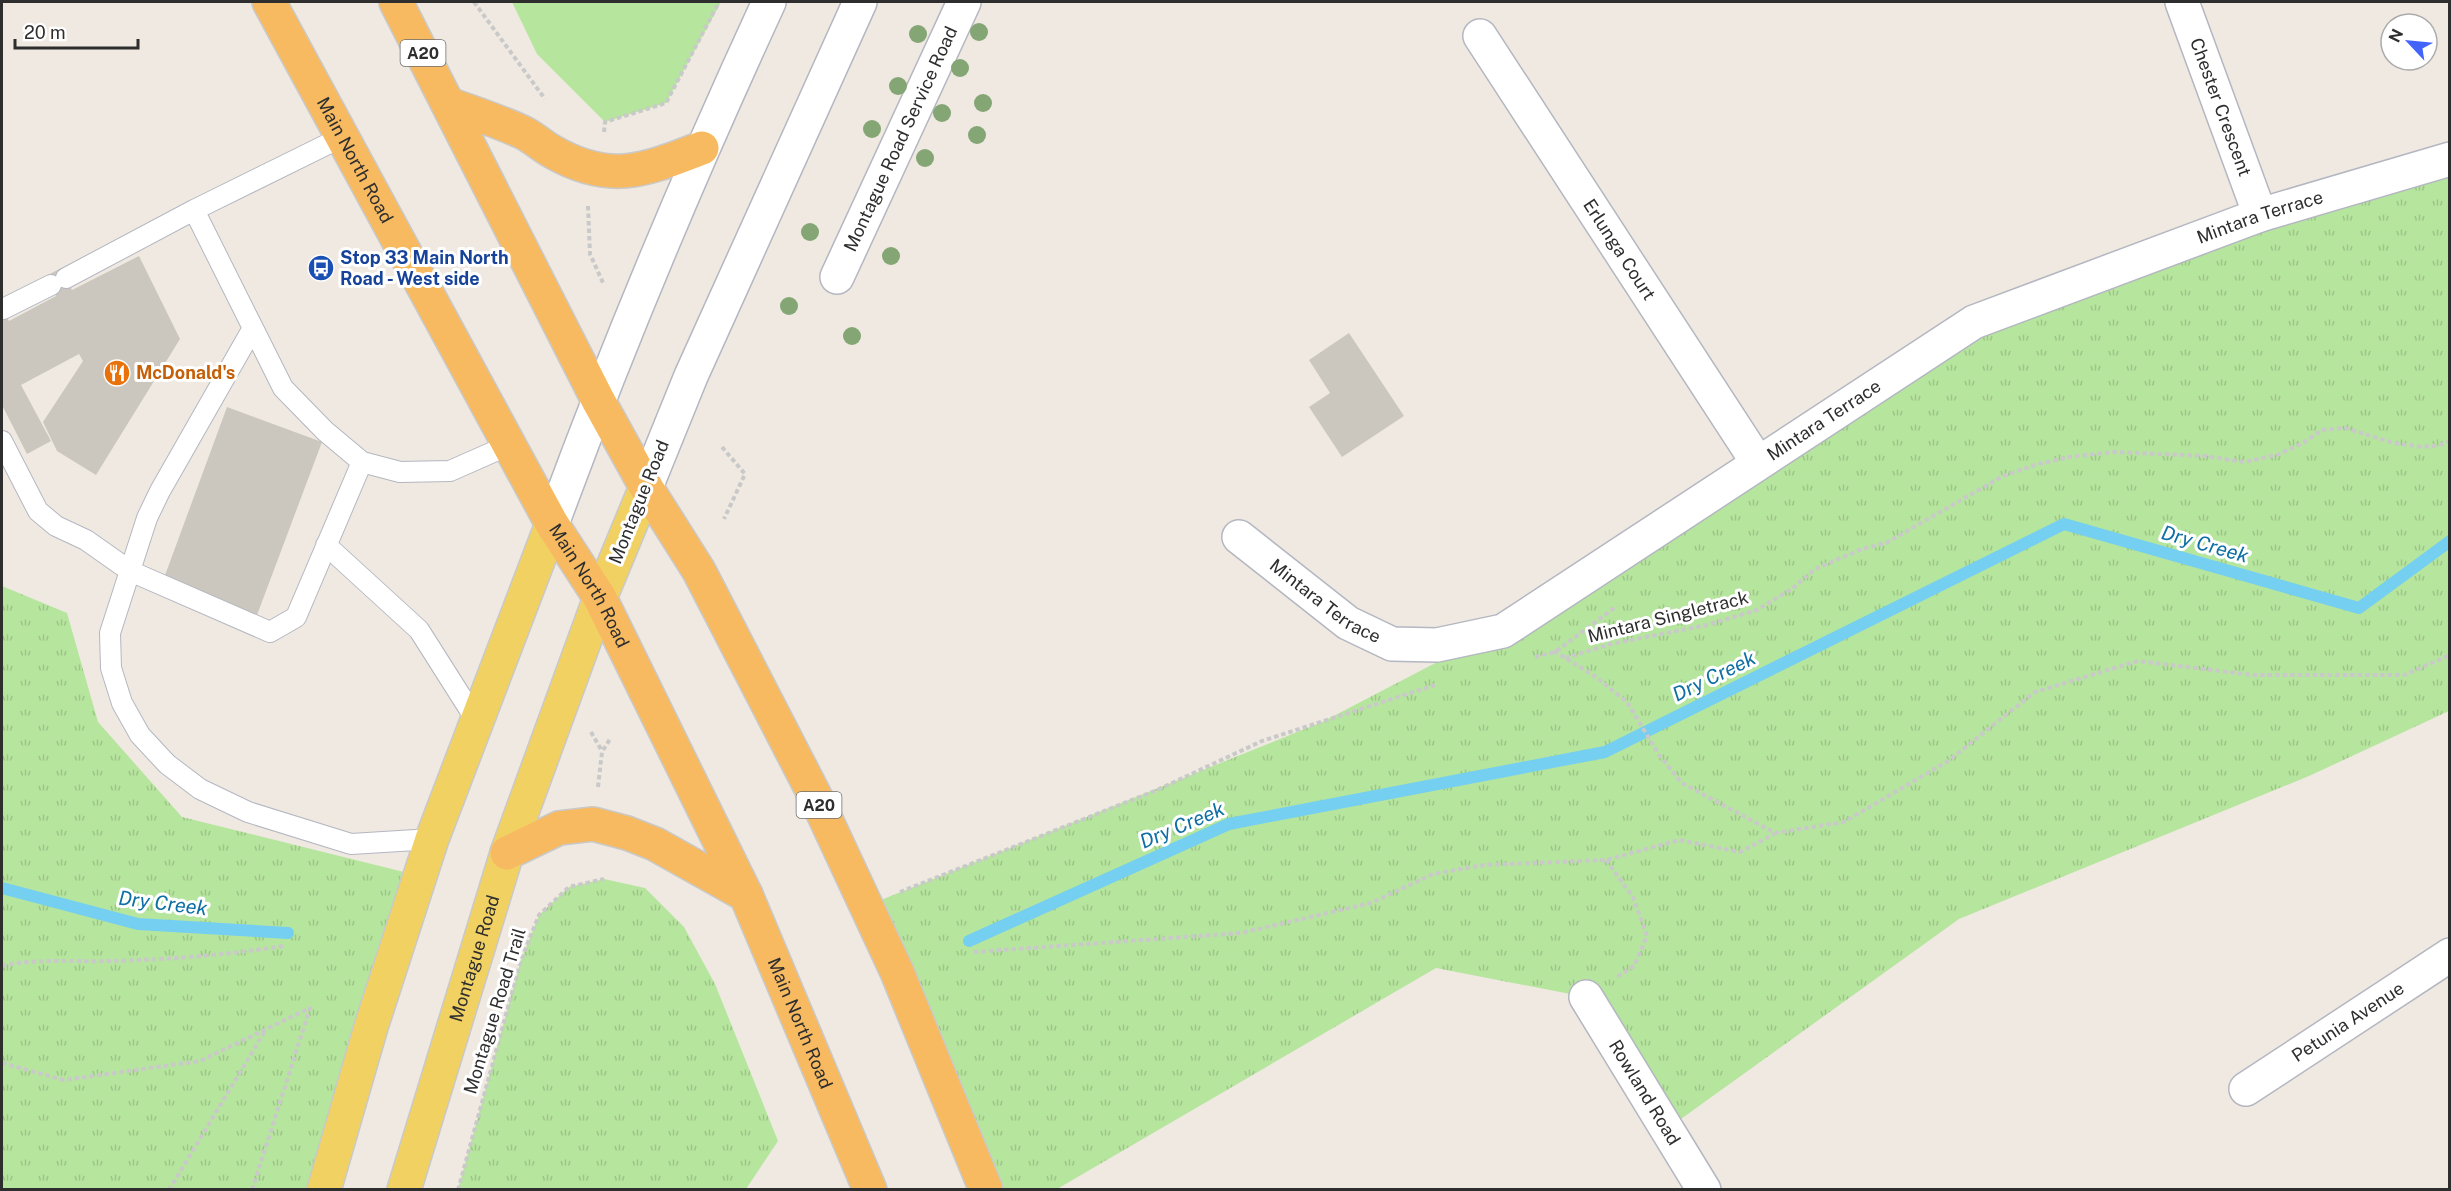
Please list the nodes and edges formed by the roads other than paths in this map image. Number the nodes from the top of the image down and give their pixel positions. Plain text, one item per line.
1 (269, 2) edge
2 (396, 2) edge
3 (769, 2) edge
4 (860, 2) edge
5 (964, 2) edge
6 (2182, 2) edge
7 (1480, 36) dead end
8 (448, 104) junction
9 (342, 137) junction
10 (702, 148) junction
11 (2450, 159) edge
12 (194, 210) junction
13 (2260, 215) junction
14 (837, 277) dead end
15 (3, 309) edge
16 (253, 328) junction
17 (598, 400) junction
18 (2, 441) edge
19 (509, 445) junction
20 (362, 462) junction
21 (1758, 463) junction
22 (646, 487) junction
23 (552, 524) junction
24 (1239, 537) dead end
25 (326, 545) junction
26 (130, 571) junction
27 (600, 598) junction
28 (475, 723) junction
29 (432, 839) junction
30 (507, 853) junction
31 (746, 895) junction
32 (2450, 955) edge
33 (1586, 997) road end
34 (2246, 1089) dead end
35 (324, 1190) edge
36 (404, 1190) edge
37 (870, 1190) edge
38 (986, 1190) edge
39 (1704, 1190) edge

1 - 9 highway, Main North Road
2 - 8 highway, A20
3 - 10 street
4 - 22 street, Montague Road
5 - 14 street, Montague Road Service Road
6 - 13 street, Chester Crescent
7 - 21 street, Erlunga Court
8 - 10 highway
8 - 17 highway, A20
9 - 12 lane
9 - 19 highway, Main North Road
10 - 17 street
11 - 13 street, Mintara Terrace
12 - 15 lane
12 - 16 lane
13 - 21 street, Mintara Terrace
16 - 20 lane
16 - 26 lane
17 - 22 highway, A20
17 - 23 street
18 - 26 lane
19 - 20 lane
19 - 23 highway, Main North Road
20 - 25 lane
21 - 24 street, Mintara Terrace
22 - 27 main road, Montague Road
22 - 38 highway, A20
23 - 27 highway, Main North Road
23 - 28 main road
25 - 26 lane
25 - 28 lane
26 - 29 lane
27 - 30 main road, Montague Road
27 - 31 highway, Main North Road
28 - 29 main road
29 - 35 main road
30 - 31 highway
30 - 36 main road, Montague Road
31 - 37 highway, Main North Road
32 - 34 street, Petunia Avenue
33 - 39 street, Rowland Road

